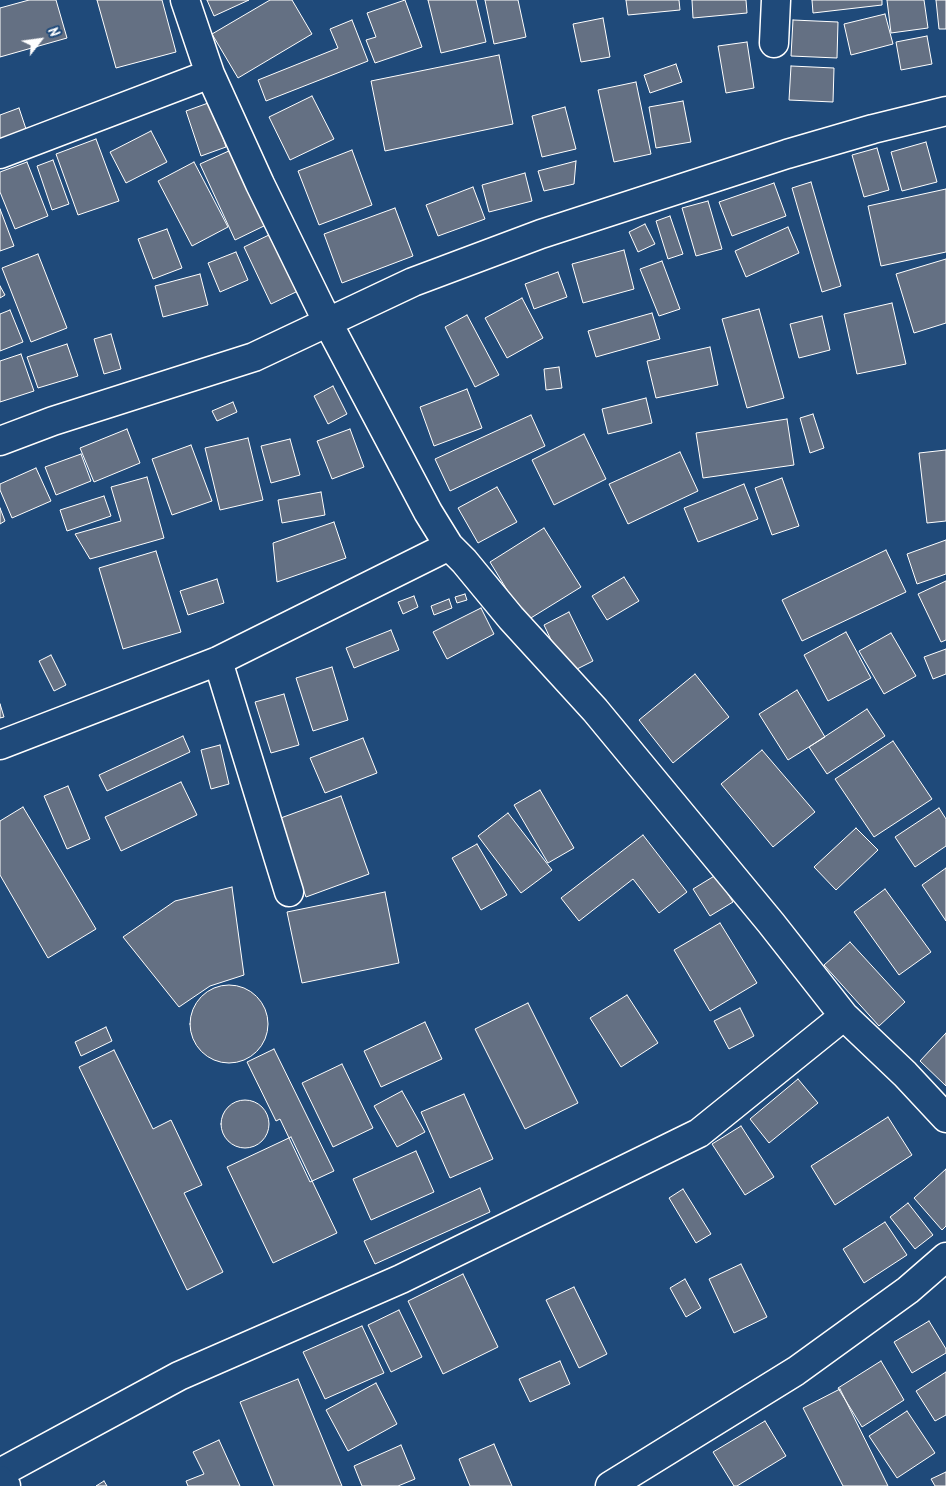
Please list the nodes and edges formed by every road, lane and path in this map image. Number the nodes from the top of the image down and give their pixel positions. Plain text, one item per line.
1 (186, 0) edge
2 (776, 0) edge
3 (774, 44) dead end
4 (210, 74) junction
5 (946, 111) edge
6 (0, 154) edge
7 (328, 323) junction
8 (0, 441) edge
9 (449, 546) junction
10 (218, 660) junction
11 (0, 745) edge
12 (289, 892) dead end
13 (844, 1016) junction
14 (946, 1118) edge
15 (946, 1257) edge
16 (0, 1473) edge
17 (0, 1480) edge
18 (6, 1486) edge
19 (610, 1486) edge

1 - 4 street
2 - 3 street
4 - 6 street
4 - 7 street
5 - 7 street
7 - 8 street
7 - 9 street
9 - 10 street
9 - 13 street
10 - 11 street
10 - 12 street
13 - 14 street
13 - 16 street
15 - 19 street
17 - 18 street

